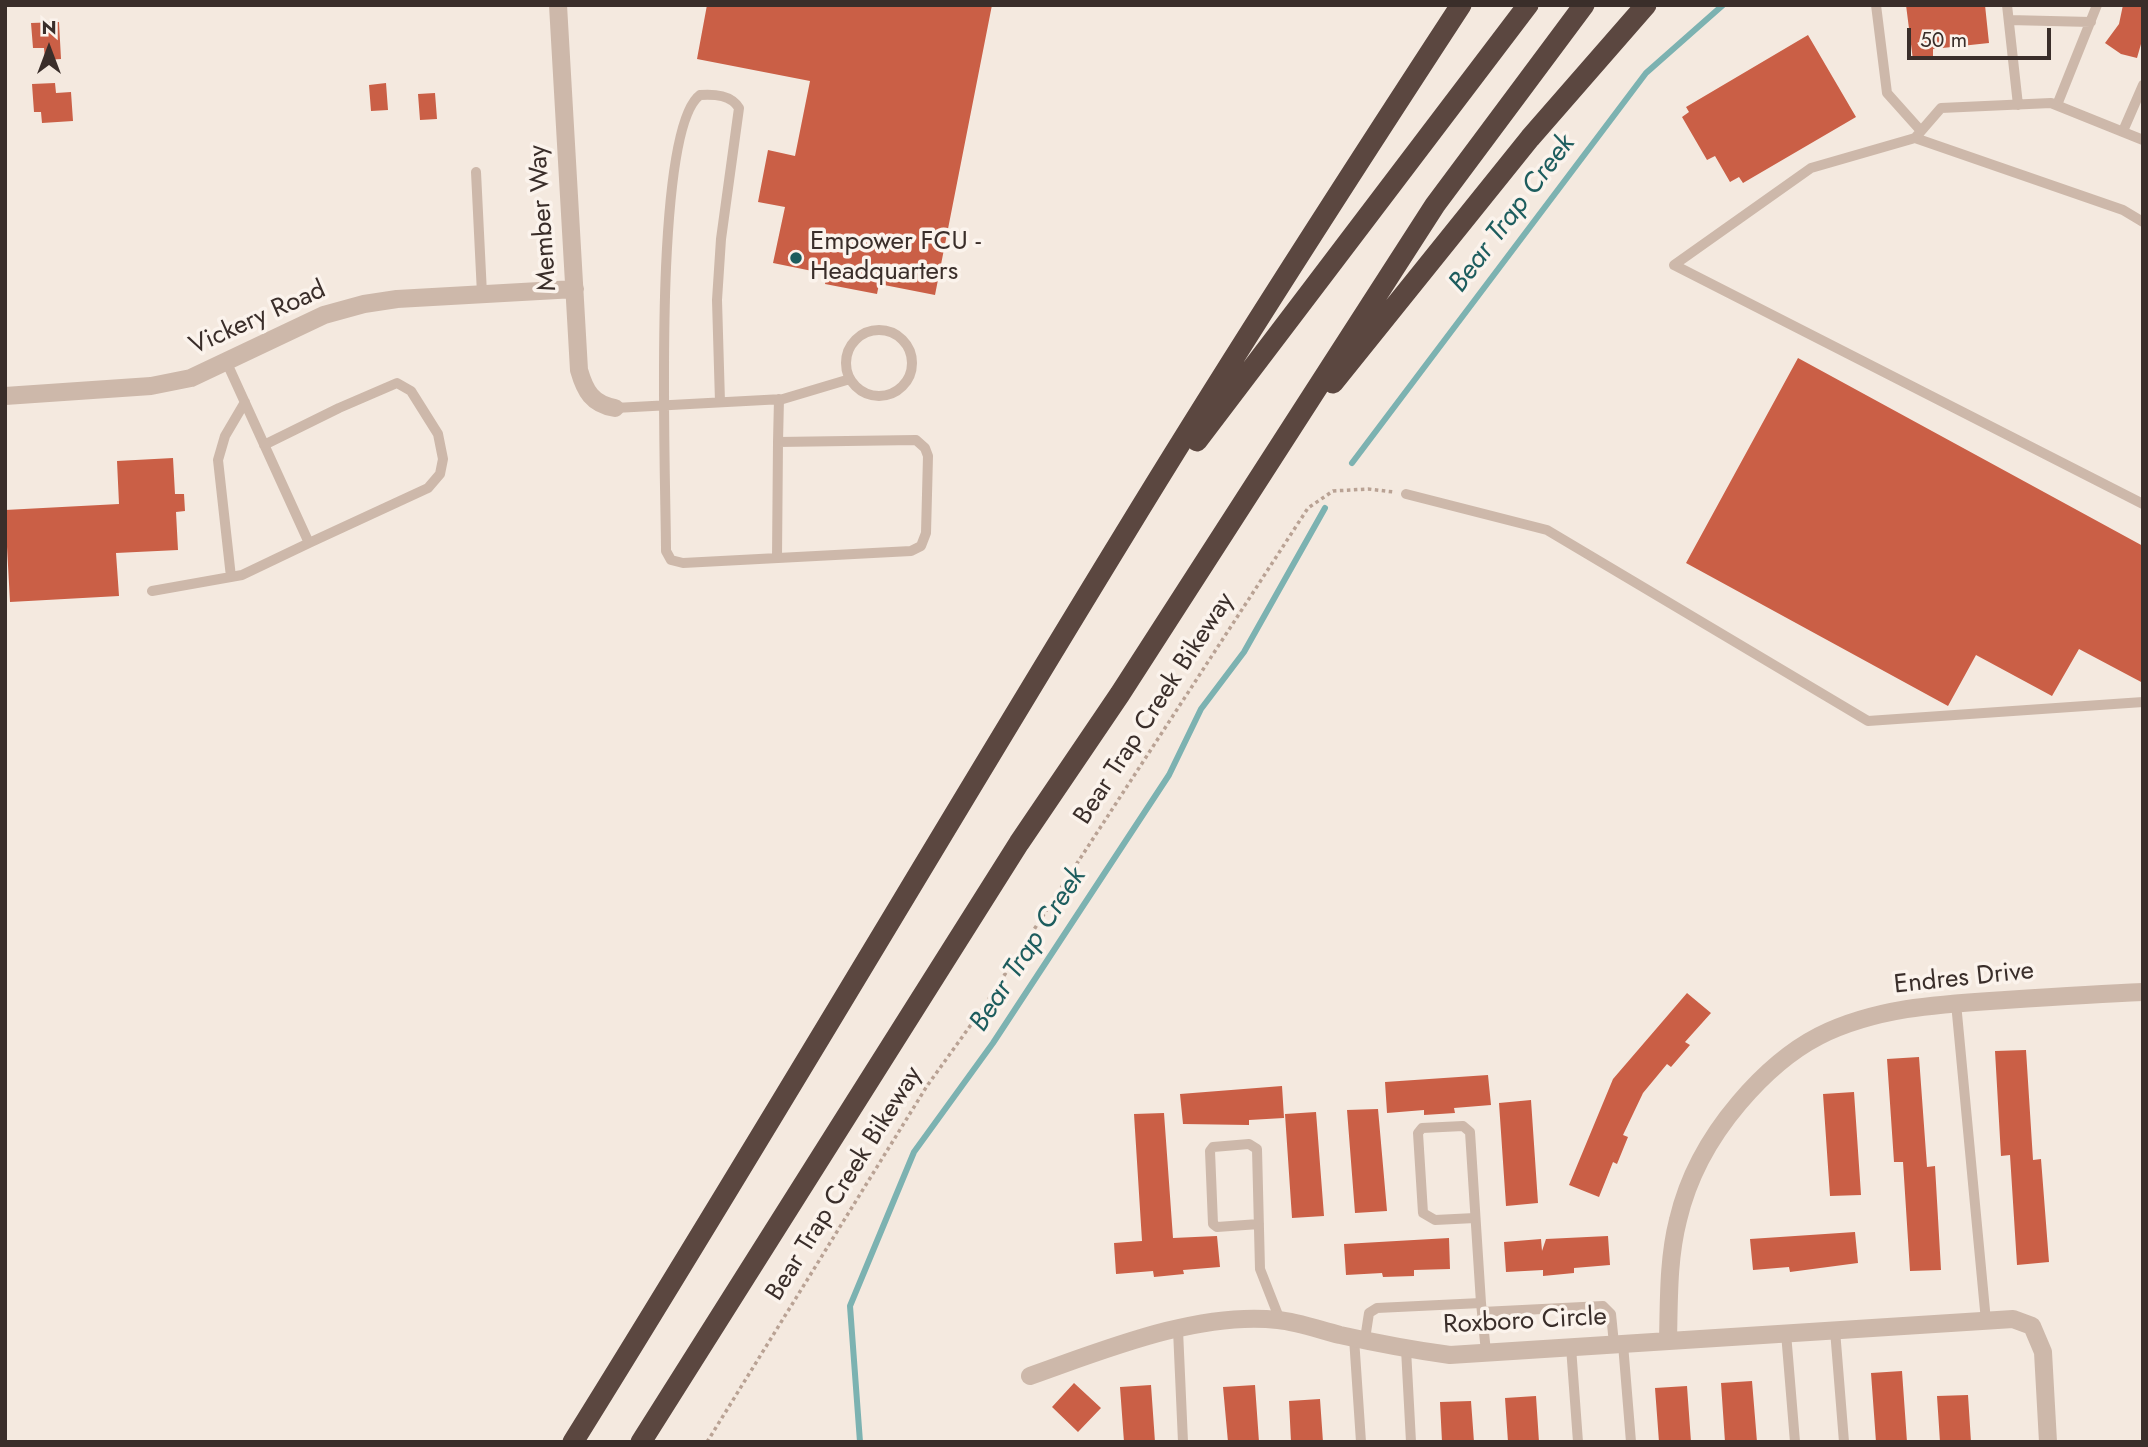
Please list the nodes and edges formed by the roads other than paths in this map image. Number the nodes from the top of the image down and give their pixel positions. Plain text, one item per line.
1 (558, 5) edge
2 (1461, 5) edge
3 (1528, 5) edge
4 (1584, 5) edge
5 (1646, 5) edge
6 (1876, 5) edge
7 (2007, 5) edge
8 (2097, 5) edge
9 (2009, 20) junction
10 (2091, 22) junction
11 (2143, 85) edge
12 (2018, 105) junction
13 (2057, 105) junction
14 (2123, 131) junction
15 (1918, 135) junction
16 (2143, 140) edge
17 (476, 172) dead end
18 (2143, 222) edge
19 (575, 289) junction
20 (482, 294) junction
21 (226, 361) junction
22 (849, 379) junction
23 (5, 396) edge
24 (779, 399) junction
25 (245, 402) junction
26 (720, 402) junction
27 (666, 405) junction
28 (615, 408) joint
29 (778, 442) junction
30 (264, 445) junction
31 (1262, 472) junction
32 (1406, 494) road end
33 (2143, 504) edge
34 (1124, 535) junction
35 (309, 542) junction
36 (777, 558) junction
37 (231, 577) junction
38 (152, 591) dead end
39 (2143, 702) edge
40 (2143, 992) edge
41 (1956, 1003) junction
42 (1475, 1218) junction
43 (1259, 1224) junction
44 (1482, 1308) junction
45 (1280, 1320) junction
46 (1986, 1321) junction
47 (1178, 1330) junction
48 (1835, 1330) junction
49 (1786, 1333) junction
50 (1359, 1338) junction
51 (1668, 1341) junction
52 (1618, 1344) junction
53 (1571, 1347) junction
54 (1406, 1349) junction
55 (1486, 1352) junction
56 (1030, 1376) dead end
57 (573, 1442) edge
58 (641, 1442) edge
59 (1183, 1442) edge
60 (1361, 1442) edge
61 (1411, 1442) edge
62 (1578, 1442) edge
63 (1631, 1442) edge
64 (1796, 1442) edge
65 (1844, 1442) edge
66 (2048, 1442) edge

1 - 19 street, Member Way
2 - 34 highway
3 - 34 highway
4 - 31 highway
5 - 31 highway
6 - 15 lane
7 - 9 lane
8 - 10 lane
9 - 10 lane
9 - 12 lane
10 - 13 lane
11 - 14 lane
12 - 13 lane
12 - 15 lane
13 - 14 lane
14 - 16 lane
15 - 18 lane
15 - 33 lane
17 - 20 lane
19 - 20 street, Vickery Road
19 - 28 street, Member Way
20 - 21 street, Vickery Road
21 - 23 street, Vickery Road
21 - 25 lane
22 - 22 lane
22 - 24 lane
24 - 26 lane
24 - 29 lane
25 - 30 lane
25 - 37 lane
26 - 27 lane
26 - 27 lane
27 - 28 lane
27 - 36 lane
29 - 36 lane
29 - 36 lane
30 - 35 lane
30 - 35 lane
31 - 58 highway
32 - 39 lane
34 - 57 highway
35 - 37 lane
37 - 38 lane
40 - 41 street, Endres Drive
41 - 46 lane
41 - 51 street, Endres Drive
42 - 42 lane
42 - 44 lane
43 - 43 lane
43 - 45 lane
44 - 50 lane
44 - 52 lane
44 - 55 lane
45 - 47 street, Roxboro Circle
45 - 50 street, Roxboro Circle
46 - 48 street, Roxboro Circle
46 - 66 street, Roxboro Circle
47 - 56 street, Roxboro Circle
47 - 59 lane
48 - 49 street, Roxboro Circle
48 - 65 lane
49 - 51 street, Roxboro Circle
49 - 64 lane
50 - 54 street, Roxboro Circle
50 - 60 lane
51 - 52 street, Roxboro Circle
52 - 53 street, Roxboro Circle
52 - 63 lane
53 - 55 street, Roxboro Circle
53 - 62 lane
54 - 55 street, Roxboro Circle
54 - 61 lane

